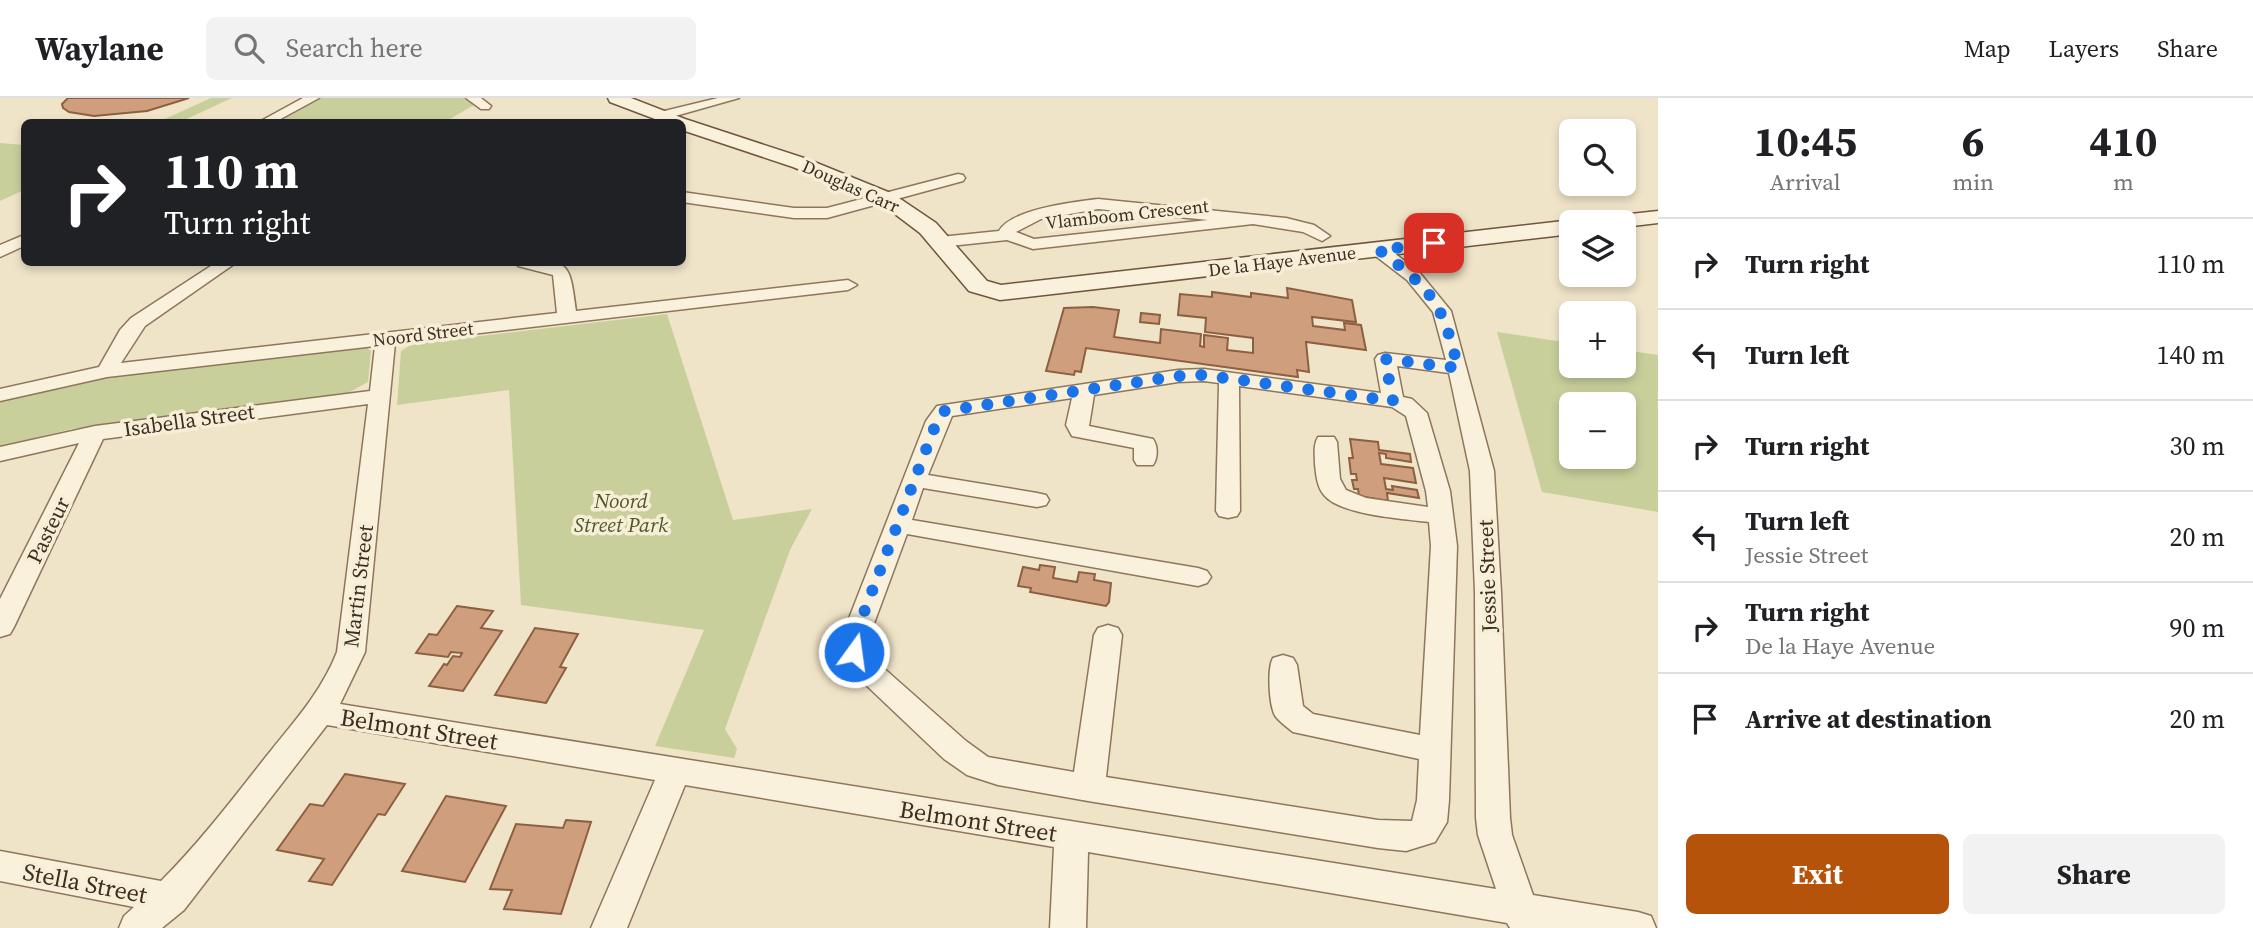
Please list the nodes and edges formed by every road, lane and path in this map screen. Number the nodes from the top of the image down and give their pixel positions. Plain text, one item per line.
1 (313, 98) edge
2 (616, 98) edge
3 (733, 98) edge
4 (661, 116) junction
5 (272, 119) edge
6 (669, 119) edge
7 (686, 125) edge
8 (958, 177) dead end
9 (686, 198) edge
10 (886, 198) junction
11 (1658, 217) edge
12 (1636, 219) edge
13 (1251, 220) junction
14 (1559, 229) edge
15 (1008, 235) junction
16 (1322, 236) dead end
17 (21, 242) edge
18 (940, 242) junction
19 (1379, 250) junction
20 (0, 253) edge
21 (223, 266) edge
22 (547, 266) edge
23 (848, 285) dead end
24 (992, 291) joint
25 (567, 318) junction
26 (386, 338) junction
27 (107, 371) junction
28 (1438, 372) junction
29 (1229, 379) junction
30 (1084, 390) junction
31 (0, 395) edge
32 (379, 396) junction
33 (1393, 401) junction
34 (95, 433) junction
35 (1325, 442) dead end
36 (0, 454) edge
37 (1145, 460) dead end
38 (915, 480) junction
39 (1037, 500) dead end
40 (1228, 511) dead end
41 (1440, 516) junction
42 (897, 525) junction
43 (1198, 578) dead end
44 (0, 627) edge
45 (1108, 635) dead end
46 (1283, 664) dead end
47 (318, 712) junction
48 (1435, 750) junction
49 (675, 771) junction
50 (1088, 788) junction
51 (1072, 836) junction
52 (0, 866) edge
53 (170, 899) junction
54 (1524, 919) edge
55 (137, 928) edge
56 (609, 928) edge
57 (1068, 928) edge
58 (1638, 928) edge

1 - 5 street
2 - 4 street, Douglas Carr
3 - 4 street
4 - 6 street, Douglas Carr
7 - 10 street, Douglas Carr
8 - 10 street
9 - 10 street
10 - 18 street, Douglas Carr
11 - 12 street
13 - 15 street, Vlamboom Crescent
13 - 15 street, Vlamboom Crescent
13 - 16 street, Vlamboom Crescent
14 - 19 street, De la Haye Avenue
15 - 18 street, Vlamboom Crescent
17 - 20 street
18 - 24 street, Douglas Carr
19 - 24 street, De la Haye Avenue
19 - 28 street, Jessie Street
21 - 27 street
22 - 25 street
23 - 25 street, Noord Street
25 - 26 street, Noord Street
26 - 27 street, Noord Street
26 - 32 street, Martin Street
27 - 31 street, Noord Street
28 - 33 street
28 - 54 street, Jessie Street
29 - 30 street
29 - 33 street
29 - 40 street
30 - 37 street
30 - 38 street
32 - 34 street, Isabella Street
32 - 47 street, Martin Street
33 - 41 street
34 - 36 street, Isabella Street
34 - 44 street, Pasteur
35 - 41 street
38 - 39 street
38 - 42 street
41 - 48 street
42 - 43 street
42 - 50 street
45 - 50 street
46 - 48 street
47 - 49 street, Belmont Street
47 - 53 street, Martin Street
48 - 50 street
49 - 51 street, Belmont Street
49 - 56 street
51 - 54 street, Belmont Street
51 - 57 street
52 - 53 street, Stella Street
53 - 55 street, Martin Street
54 - 58 street, Belmont Street

